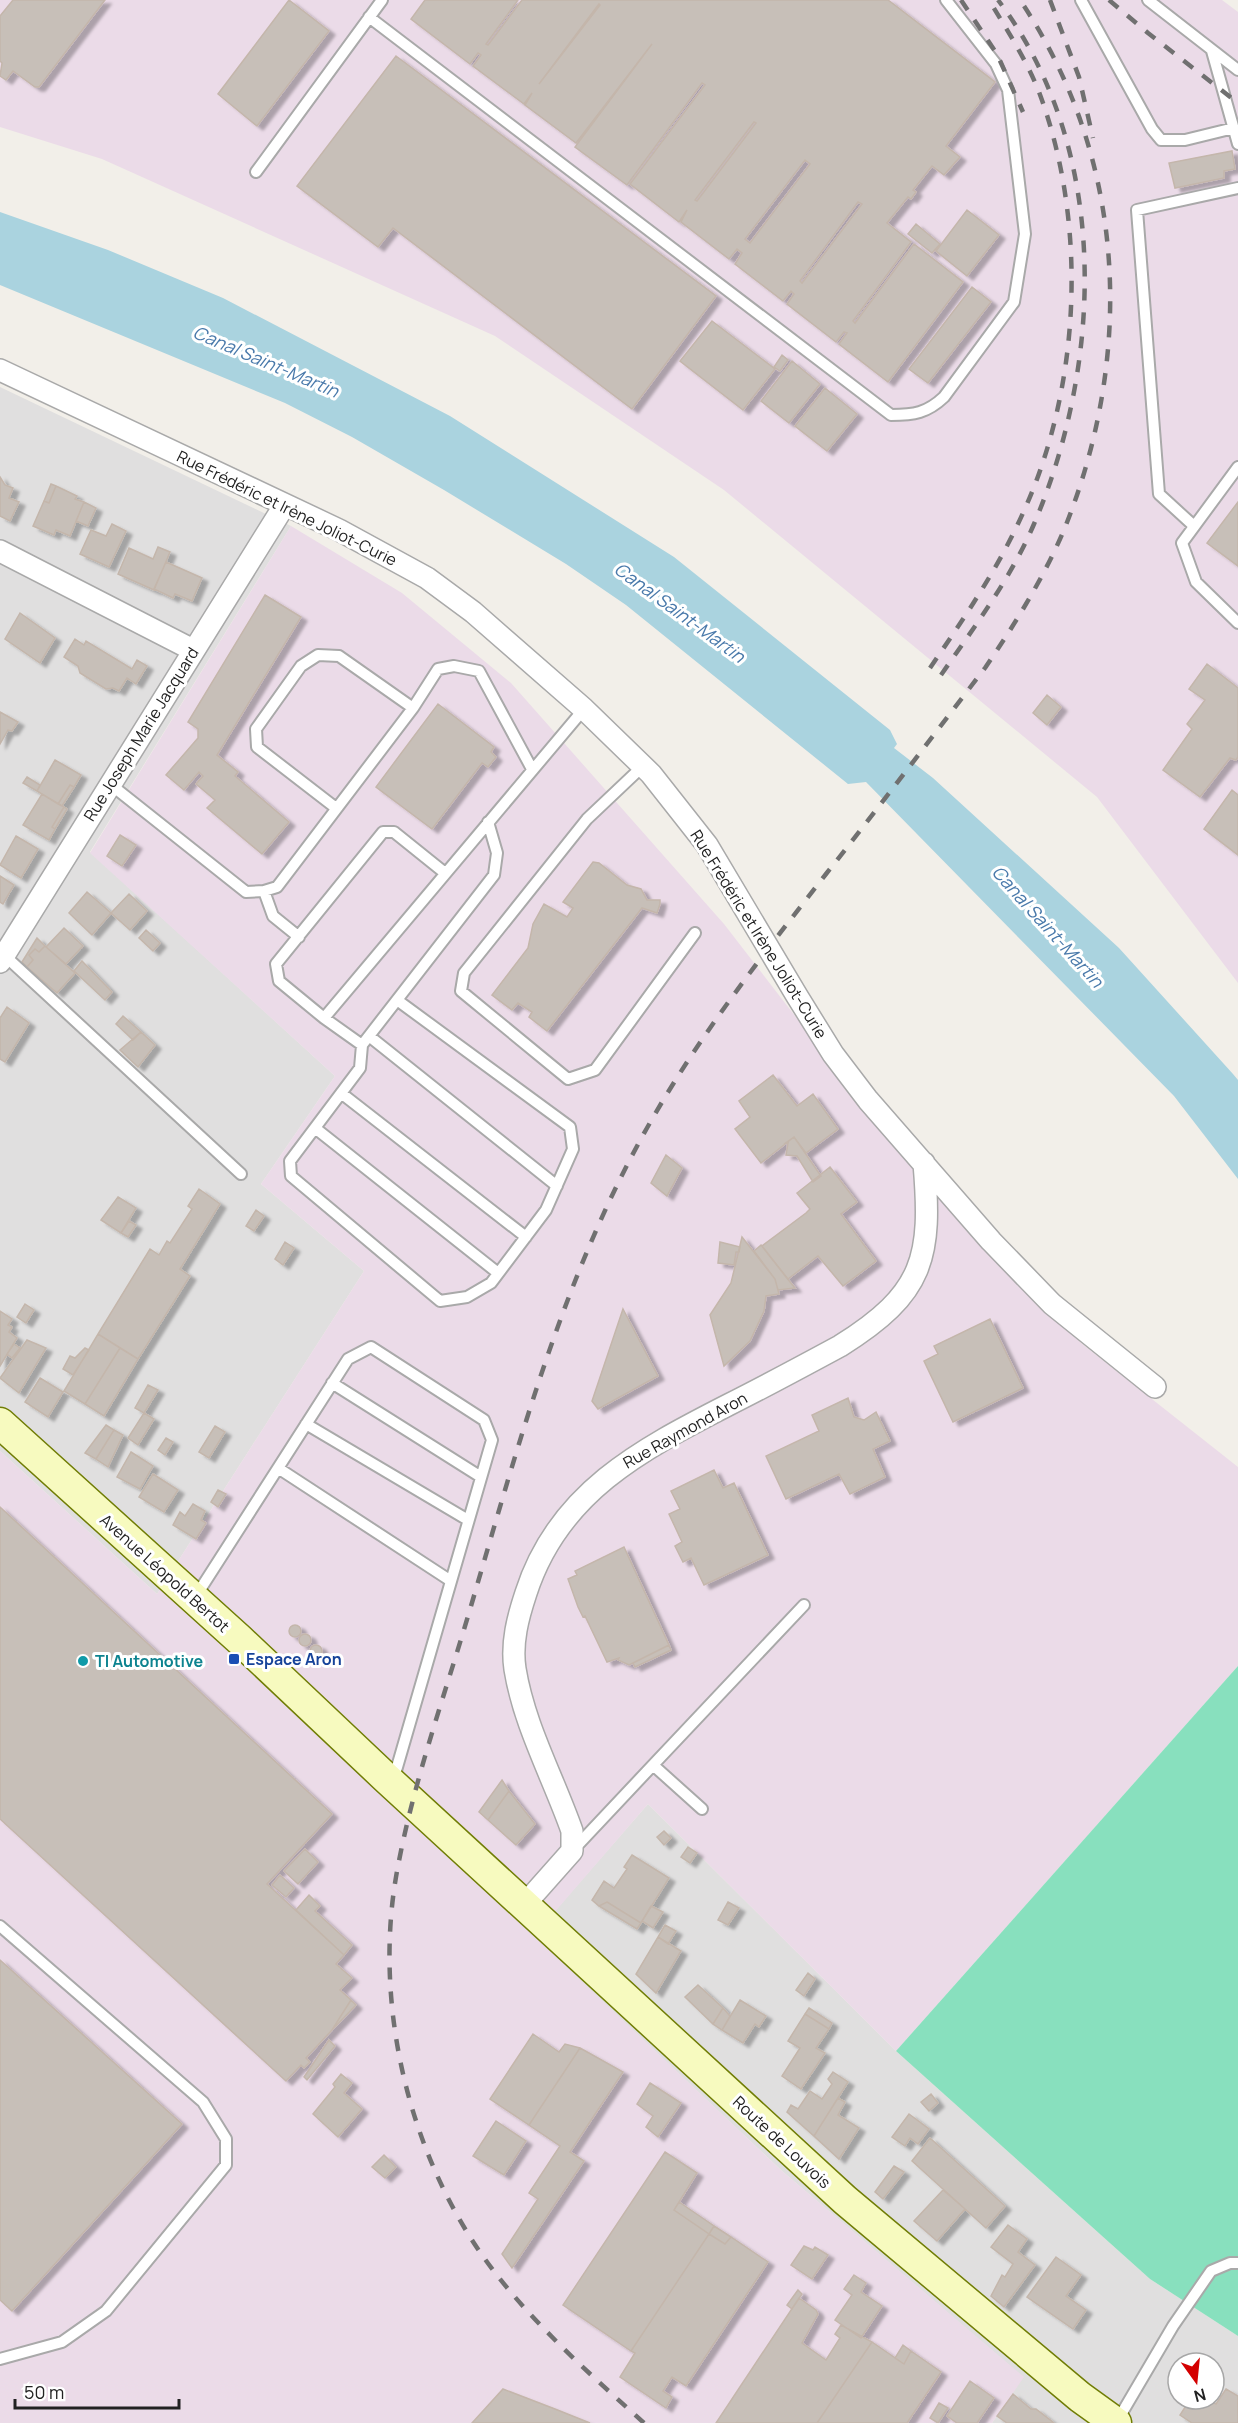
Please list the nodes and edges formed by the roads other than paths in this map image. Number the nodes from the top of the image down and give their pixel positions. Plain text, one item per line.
1 (382, 0) edge
2 (946, 0) edge
3 (1081, 0) edge
4 (1148, 0) edge
5 (369, 18) junction
6 (1212, 50) junction
7 (1238, 70) edge
8 (1234, 128) junction
9 (1238, 144) edge
10 (256, 172) dead end
11 (1238, 188) edge
12 (0, 370) edge
13 (1238, 467) edge
14 (284, 506) junction
15 (1194, 526) junction
16 (0, 551) edge
17 (1238, 622) edge
18 (193, 650) junction
19 (412, 708) junction
20 (584, 709) junction
21 (642, 766) junction
22 (532, 769) junction
23 (110, 784) junction
24 (336, 808) junction
25 (488, 822) junction
26 (445, 873) junction
27 (264, 891) junction
28 (695, 933) dead end
29 (298, 937) junction
30 (2, 959) edge
31 (397, 1000) junction
32 (324, 1018) junction
33 (365, 1041) junction
34 (341, 1094) junction
35 (315, 1128) junction
36 (924, 1162) junction
37 (241, 1174) dead end
38 (556, 1186) junction
39 (526, 1236) junction
40 (498, 1273) junction
41 (332, 1383) junction
42 (1155, 1388) dead end
43 (0, 1423) edge
44 (306, 1424) junction
45 (278, 1468) junction
46 (481, 1477) junction
47 (468, 1520) junction
48 (451, 1581) junction
49 (194, 1599) junction
50 (804, 1605) dead end
51 (653, 1765) junction
52 (392, 1783) junction
53 (702, 1809) dead end
54 (462, 1845) joint
55 (572, 1851) junction
56 (525, 1904) junction
57 (0, 1926) edge
58 (1238, 2263) edge
59 (0, 2359) edge
60 (1116, 2423) edge

1 - 5 lane
2 - 5 lane
3 - 8 lane
4 - 6 lane
5 - 10 lane
6 - 7 lane
6 - 8 lane
8 - 9 lane
11 - 15 lane
12 - 14 street, Rue Frédéric et Irène Joliot-Curie
13 - 15 lane
14 - 18 street, Rue Joseph Marie Jacquard
14 - 20 street, Rue Frédéric et Irène Joliot-Curie
15 - 17 lane
16 - 18 street
18 - 23 street, Rue Joseph Marie Jacquard
19 - 22 lane
19 - 24 lane
19 - 24 lane
20 - 21 street, Rue Frédéric et Irène Joliot-Curie
20 - 22 lane
21 - 28 lane
21 - 36 street, Rue Frédéric et Irène Joliot-Curie
22 - 25 lane
23 - 27 lane
23 - 30 street, Rue Joseph Marie Jacquard
24 - 27 lane
25 - 26 lane
25 - 31 lane
26 - 29 lane
26 - 32 lane
27 - 29 lane
29 - 32 lane
30 - 37 lane
31 - 33 lane
31 - 38 lane
32 - 33 lane
33 - 34 lane
33 - 38 lane
34 - 35 lane
34 - 39 lane
35 - 40 lane
35 - 40 lane
36 - 42 street, Rue Frédéric et Irène Joliot-Curie
36 - 55 street, Rue Raymond Aron
38 - 39 lane
39 - 40 lane
41 - 44 lane
41 - 46 lane
41 - 46 lane
43 - 49 street, Avenue Léopold Bertot
44 - 45 lane
44 - 47 lane
45 - 48 lane
45 - 49 lane
46 - 47 lane
47 - 48 lane
48 - 52 lane
49 - 52 street, Avenue Léopold Bertot
50 - 51 lane
51 - 53 lane
51 - 55 lane
52 - 54 street, Avenue Léopold Bertot
54 - 56 street, Route de Louvois
55 - 56 street
56 - 60 street, Route de Louvois
57 - 59 lane
58 - 60 lane

